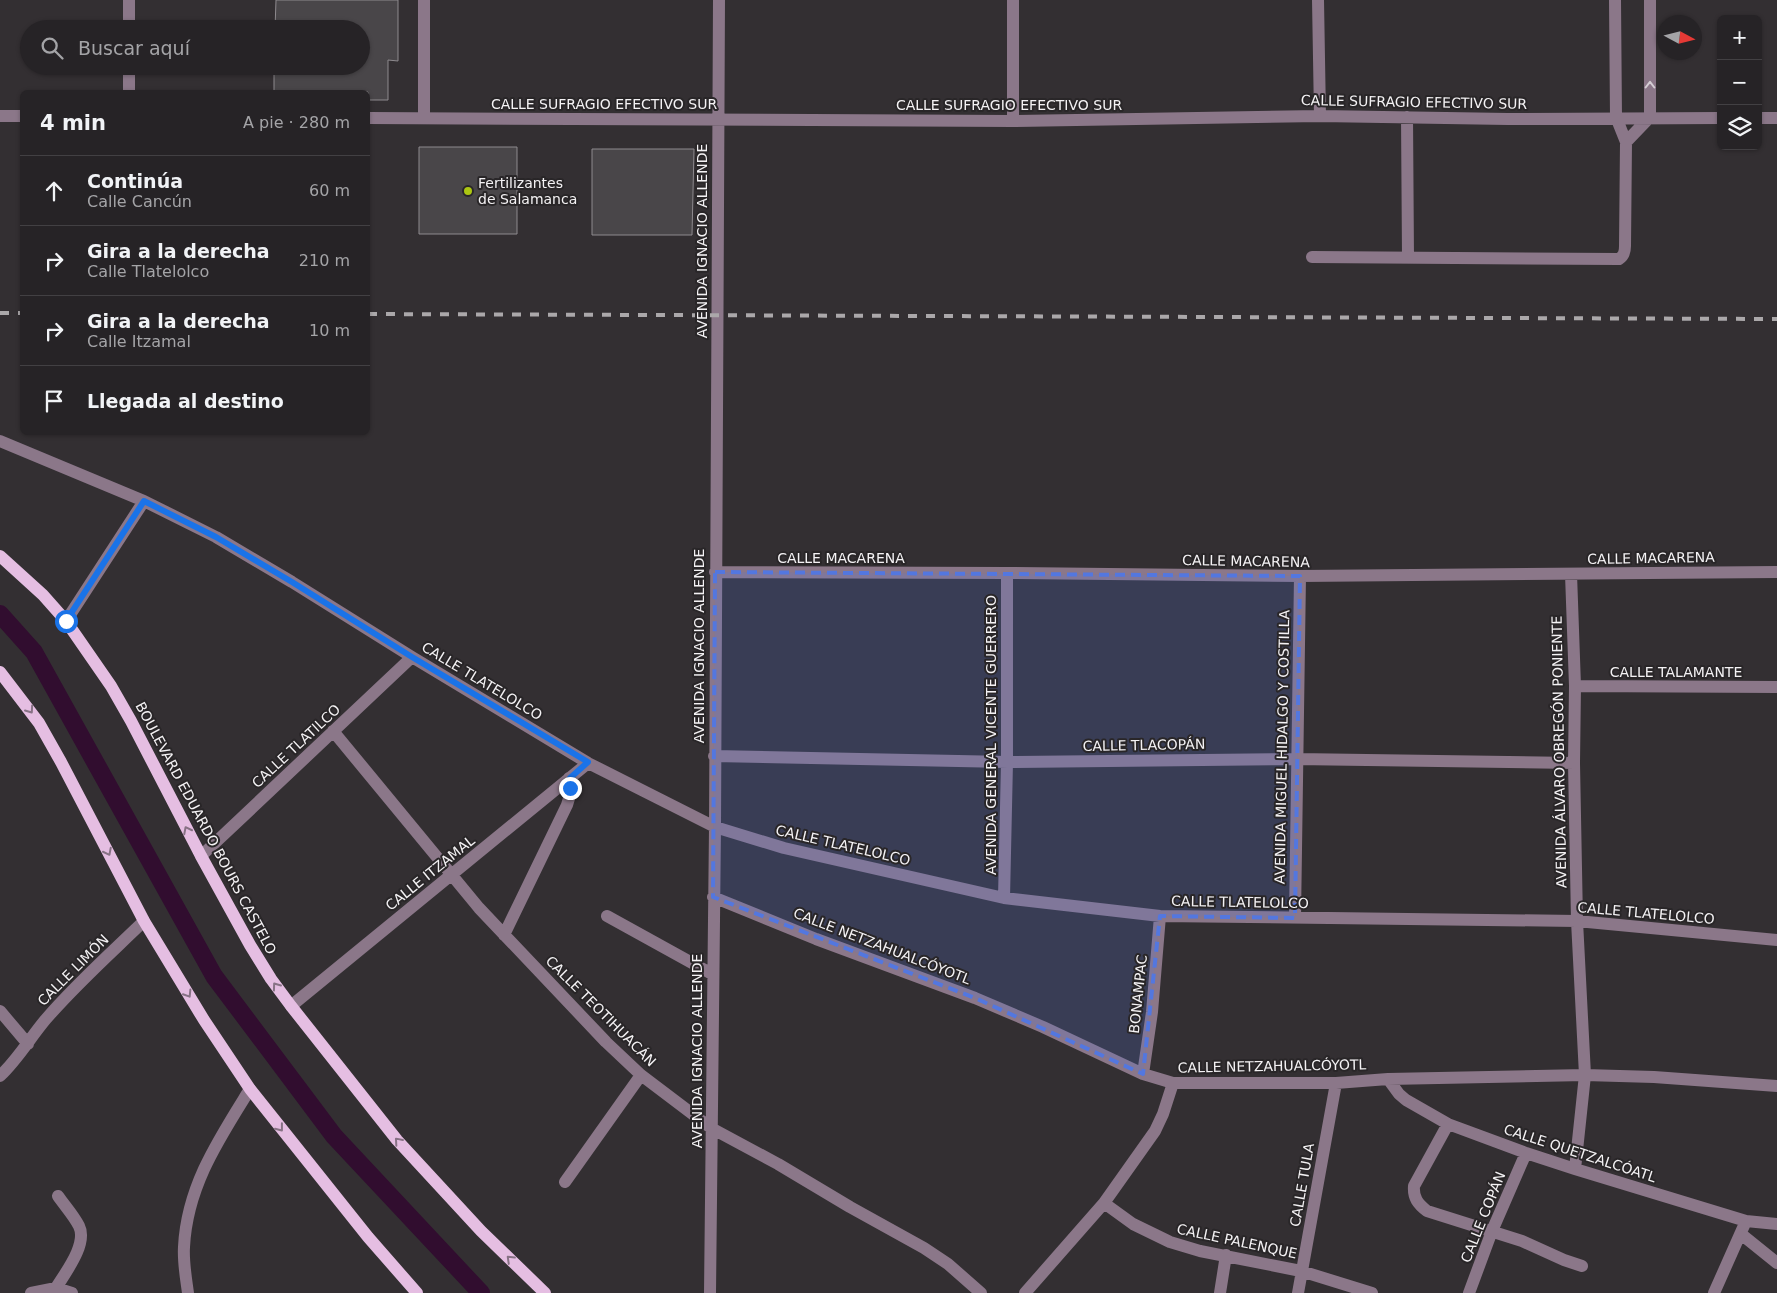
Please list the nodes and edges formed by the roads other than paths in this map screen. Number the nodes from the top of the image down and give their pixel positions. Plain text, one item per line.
1 (129, 0) edge
2 (424, 0) edge
3 (719, 0) edge
4 (1013, 0) edge
5 (1318, 0) edge
6 (1615, 0) edge
7 (1650, 0) edge
8 (129, 20) edge
9 (129, 75) edge
10 (129, 90) edge
11 (0, 116) edge
12 (20, 116) edge
13 (1320, 116) junction
14 (1407, 117) junction
15 (1616, 117) junction
16 (1650, 117) junction
17 (370, 118) edge
18 (424, 118) junction
19 (1717, 118) edge
20 (1762, 118) edge
21 (1777, 118) edge
22 (718, 120) junction
23 (1013, 121) junction
24 (1626, 142) junction
25 (1312, 257) dead end
26 (1408, 258) junction
27 (0, 441) edge
28 (144, 501) junction
29 (0, 556) edge
30 (715, 572) junction
31 (1777, 572) edge
32 (1007, 573) junction
33 (1571, 574) junction
34 (1300, 576) junction
35 (66, 621) junction
36 (412, 657) junction
37 (0, 672) edge
38 (1575, 686) junction
39 (1777, 687) edge
40 (333, 731) junction
41 (714, 756) junction
42 (1296, 759) junction
43 (588, 762) junction
44 (1007, 762) junction
45 (1574, 763) junction
46 (570, 778) junction
47 (714, 827) junction
48 (201, 856) junction
49 (452, 875) junction
50 (713, 896) junction
51 (1004, 898) junction
52 (607, 916) dead end
53 (1160, 916) junction
54 (1294, 918) junction
55 (144, 921) junction
56 (1577, 921) junction
57 (504, 934) junction
58 (1777, 940) edge
59 (712, 974) junction
60 (291, 1006) junction
61 (0, 1011) edge
62 (28, 1044) junction
63 (1142, 1074) junction
64 (641, 1075) junction
65 (1585, 1075) junction
66 (0, 1076) edge
67 (1388, 1079) junction
68 (1173, 1083) junction
69 (1336, 1083) junction
70 (1777, 1086) edge
71 (250, 1089) junction
72 (1448, 1124) junction
73 (711, 1128) junction
74 (1526, 1153) junction
75 (1575, 1169) junction
76 (565, 1182) dead end
77 (58, 1196) dead end
78 (1104, 1203) junction
79 (1746, 1221) junction
80 (1777, 1224) edge
81 (1492, 1231) junction
82 (1741, 1234) junction
83 (1226, 1256) junction
84 (1777, 1263) edge
85 (1582, 1266) dead end
86 (1301, 1271) junction
87 (56, 1288) junction
88 (31, 1293) edge
89 (72, 1293) edge
90 (188, 1293) edge
91 (417, 1293) edge
92 (545, 1293) edge
93 (710, 1293) edge
94 (981, 1293) edge
95 (1025, 1293) edge
96 (1220, 1293) edge
97 (1298, 1293) edge
98 (1372, 1293) edge
99 (1469, 1293) edge
100 (1714, 1293) edge

1 - 8 street
2 - 18 street
3 - 22 street, AVENIDA IGNACIO ALLENDE
4 - 23 street
5 - 13 street
6 - 15 street
16 -> 7 street
9 - 10 street
11 - 12 street
13 - 14 street, CALLE SUFRAGIO EFECTIVO SUR
13 - 23 street, CALLE SUFRAGIO EFECTIVO SUR
14 - 15 street, CALLE SUFRAGIO EFECTIVO SUR
14 - 26 street
15 - 16 street, CALLE SUFRAGIO EFECTIVO SUR
15 - 24 street
16 - 19 street, CALLE SUFRAGIO EFECTIVO SUR
16 - 24 street
17 - 18 street, CALLE SUFRAGIO EFECTIVO SUR
18 - 22 street, CALLE SUFRAGIO EFECTIVO SUR
20 - 21 street
22 - 23 street, CALLE SUFRAGIO EFECTIVO SUR
22 - 30 street, AVENIDA IGNACIO ALLENDE
24 - 26 street
25 - 26 street
27 - 28 street, CALLE TLATELOLCO
28 - 35 street
28 - 36 street, CALLE TLATELOLCO
29 - 35 main road, BOULEVARD EDUARDO BOURS CASTELO
30 - 32 street, CALLE MACARENA
30 - 41 street, AVENIDA IGNACIO ALLENDE
31 - 33 street, CALLE MACARENA
32 - 34 street, CALLE MACARENA
32 - 44 street, AVENIDA GENERAL VICENTE GUERRERO
33 - 34 street, CALLE MACARENA
33 - 38 street, AVENIDA ÁLVARO OBREGÓN PONIENTE
34 - 42 street, AVENIDA MIGUEL HIDALGO Y COSTILLA
48 -> 35 main road, BOULEVARD EDUARDO BOURS CASTELO
36 - 40 street, CALLE TLATILCO
36 - 43 street, CALLE TLATELOLCO
37 -> 55 main road
38 - 39 street, CALLE TALAMANTE
38 - 45 street, AVENIDA ÁLVARO OBREGÓN PONIENTE
40 - 48 street, CALLE TLATILCO
40 - 49 street, CALLE TEOTIHUACÁN
41 - 44 street, CALLE TLACOPÁN
41 - 47 street, AVENIDA IGNACIO ALLENDE
42 - 44 street, CALLE TLACOPÁN
42 - 45 street, CALLE TLACOPÁN
42 - 54 street, AVENIDA MIGUEL HIDALGO Y COSTILLA
43 - 46 street, CALLE ITZAMAL
43 - 47 street, CALLE TLATELOLCO
44 - 51 street, AVENIDA GENERAL VICENTE GUERRERO
45 - 56 street, AVENIDA ÁLVARO OBREGÓN PONIENTE
46 - 49 street, CALLE ITZAMAL
46 - 57 street
47 - 50 street, AVENIDA IGNACIO ALLENDE
47 - 51 street, CALLE TLATELOLCO
60 -> 48 main road, BOULEVARD EDUARDO BOURS CASTELO
49 - 57 street, CALLE TEOTIHUACÁN
49 - 60 street, CALLE ITZAMAL
50 - 59 street, AVENIDA IGNACIO ALLENDE
50 - 63 street, CALLE NETZAHUALCÓYOTL
51 - 53 street, CALLE TLATELOLCO
52 - 59 street
53 - 54 street, CALLE TLATELOLCO
53 - 63 street, BONAMPAC
54 - 56 street, CALLE TLATELOLCO
55 - 62 street, CALLE LIMÓN
55 -> 71 main road
56 - 58 street, CALLE TLATELOLCO
56 - 65 street, AVENIDA ÁLVARO OBREGÓN PONIENTE
57 - 64 street, CALLE TEOTIHUACÁN
59 - 73 street, AVENIDA IGNACIO ALLENDE
92 -> 60 main road, BOULEVARD EDUARDO BOURS CASTELO
61 - 62 street
62 - 66 street, CALLE LIMÓN
63 - 68 street, CALLE NETZAHUALCÓYOTL
64 - 73 street, CALLE TEOTIHUACÁN
64 - 76 street
65 - 67 street, CALLE NETZAHUALCÓYOTL
65 - 70 street, CALLE NETZAHUALCÓYOTL
65 - 75 street, AVENIDA ÁLVARO OBREGÓN PONIENTE
67 - 69 street, CALLE NETZAHUALCÓYOTL
67 - 72 street, CALLE QUETZALCÓATL
68 - 69 street, CALLE NETZAHUALCÓYOTL
68 - 78 street
69 - 86 street, CALLE TULA
71 - 90 street
71 -> 91 main road
72 - 74 street, CALLE QUETZALCÓATL
72 - 81 street
73 - 93 street, AVENIDA IGNACIO ALLENDE
73 - 94 street, CALLE TEOTIHUACÁN
74 - 75 street, CALLE QUETZALCÓATL
74 - 81 street, CALLE COPÁN
75 - 79 street, CALLE QUETZALCÓATL
77 - 87 street
78 - 83 street, CALLE PALENQUE
78 - 95 street
79 - 80 street, CALLE QUETZALCÓATL
79 - 82 street
81 - 85 street
81 - 99 street, CALLE COPÁN
82 - 84 street
82 - 100 street
83 - 86 street, CALLE PALENQUE
83 - 96 street
86 - 97 street, CALLE TULA
86 - 98 street, CALLE PALENQUE
87 - 88 street
87 - 89 street

